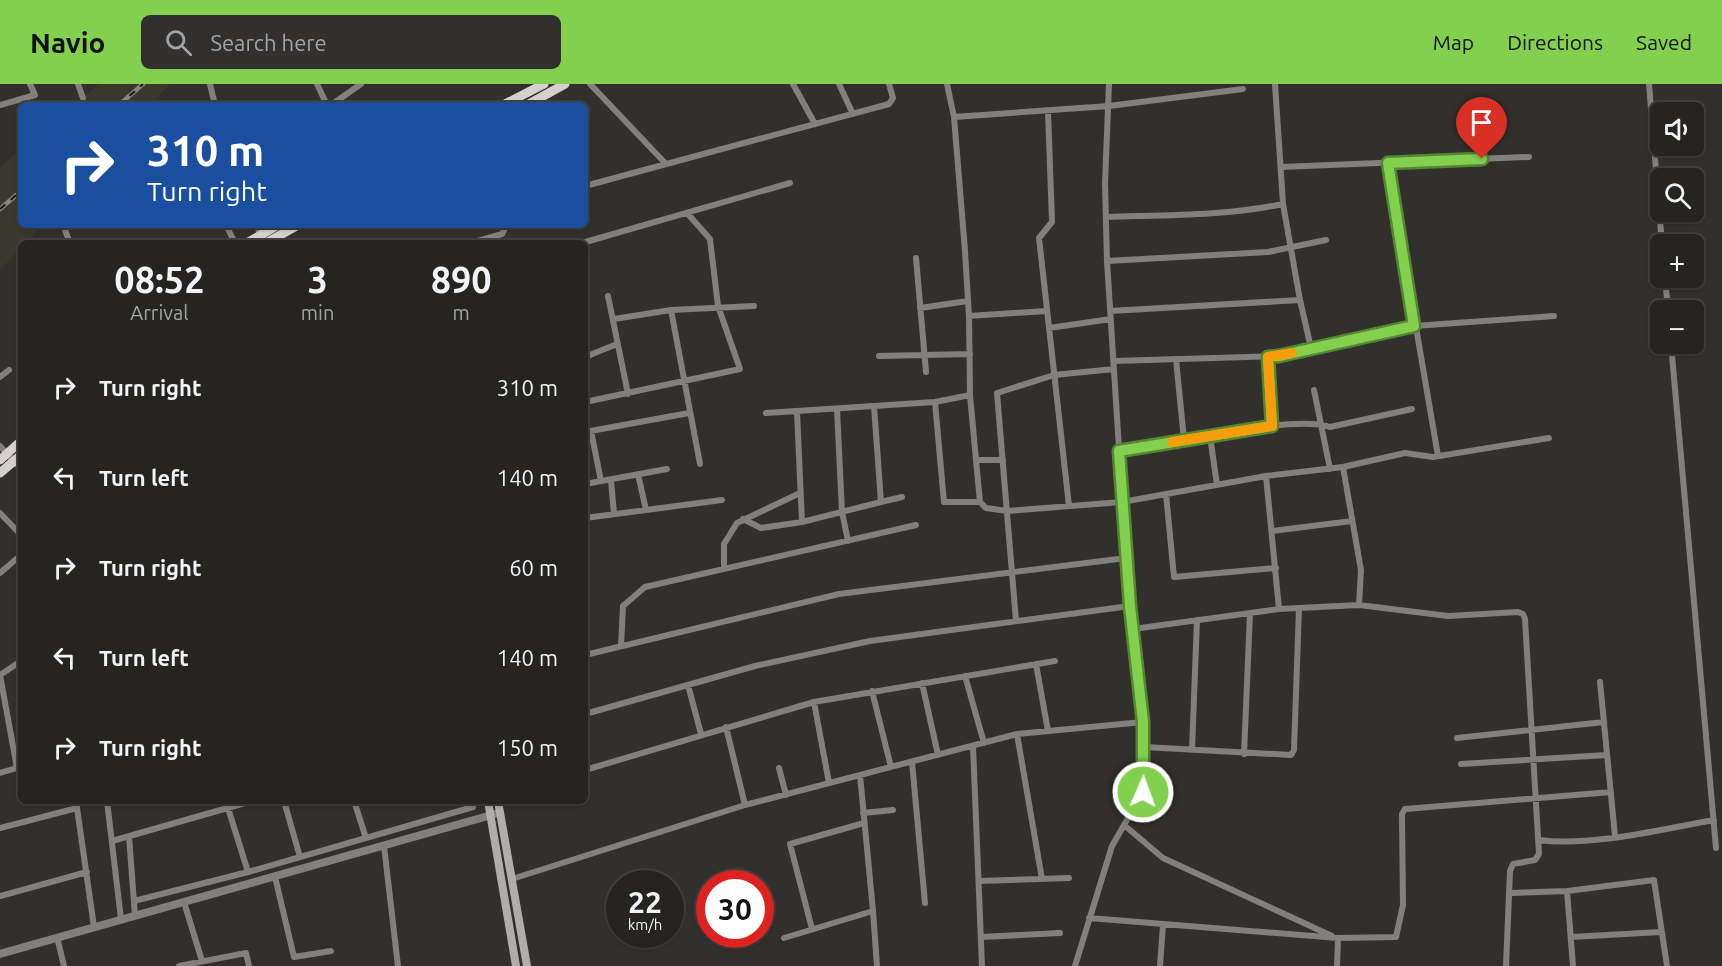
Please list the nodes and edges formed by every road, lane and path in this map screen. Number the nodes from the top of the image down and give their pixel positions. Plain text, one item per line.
1 (30, 84) edge
2 (78, 84) edge
3 (210, 84) edge
4 (317, 84) edge
5 (361, 84) edge
6 (544, 84) edge
7 (565, 84) edge
8 (590, 84) edge
9 (793, 84) edge
10 (839, 84) edge
11 (889, 84) edge
12 (946, 84) edge
13 (1109, 84) edge
14 (1275, 84) edge
15 (1649, 84) edge
16 (1243, 89) dead end
17 (83, 98) dead end
18 (214, 102) edge
19 (327, 102) edge
20 (334, 102) edge
21 (509, 102) edge
22 (532, 102) edge
23 (0, 105) edge
24 (1109, 106) junction
25 (1048, 111) junction
26 (853, 114) junction
27 (954, 117) junction
28 (815, 124) junction
29 (1529, 157) dead end
30 (1388, 163) junction
31 (666, 164) junction
32 (1281, 167) junction
33 (790, 183) dead end
34 (588, 185) edge
35 (1283, 204) junction
36 (687, 213) junction
37 (1106, 217) junction
38 (275, 228) edge
39 (290, 228) edge
40 (505, 228) edge
41 (65, 230) dead end
42 (1661, 234) edge
43 (263, 239) edge
44 (69, 240) edge
45 (481, 240) edge
46 (1326, 240) dead end
47 (588, 241) edge
48 (1291, 247) junction
49 (916, 258) dead end
50 (1107, 261) junction
51 (608, 296) dead end
52 (1300, 300) junction
53 (968, 301) junction
54 (718, 306) junction
55 (754, 306) dead end
56 (920, 308) junction
57 (671, 310) junction
58 (1110, 310) junction
59 (1047, 311) junction
60 (969, 316) junction
61 (1554, 316) dead end
62 (614, 319) junction
63 (1111, 319) junction
64 (1414, 326) junction
65 (1049, 328) junction
66 (617, 344) junction
67 (1311, 348) junction
68 (970, 354) junction
69 (1672, 354) edge
70 (925, 355) junction
71 (588, 356) edge
72 (879, 356) dead end
73 (1268, 357) junction
74 (1176, 359) junction
75 (1114, 361) junction
76 (1114, 369) junction
77 (9, 370) dead end
78 (926, 372) dead end
79 (1054, 375) junction
80 (0, 377) edge
81 (684, 383) junction
82 (1314, 390) dead end
83 (628, 394) junction
84 (970, 395) junction
85 (588, 401) edge
86 (935, 402) junction
87 (874, 406) junction
88 (837, 409) junction
89 (1412, 409) dead end
90 (797, 412) junction
91 (689, 413) junction
92 (766, 413) dead end
93 (1319, 422) junction
94 (1272, 426) junction
95 (588, 432) edge
96 (1210, 436) junction
97 (1549, 438) dead end
98 (1184, 440) junction
99 (18, 444) edge
100 (0, 446) edge
101 (1119, 451) junction
102 (1438, 456) junction
103 (3, 457) edge
104 (976, 460) junction
105 (1003, 460) junction
106 (18, 462) edge
107 (18, 463) edge
108 (700, 464) dead end
109 (1343, 467) junction
110 (668, 469) dead end
111 (1330, 469) junction
112 (0, 473) edge
113 (638, 474) junction
114 (1266, 476) junction
115 (611, 480) junction
116 (601, 481) junction
117 (588, 483) edge
118 (1217, 485) junction
119 (801, 493) junction
120 (1166, 494) junction
121 (902, 497) dead end
122 (722, 500) dead end
123 (880, 502) junction
124 (980, 502) junction
125 (1122, 502) junction
126 (1069, 506) junction
127 (646, 510) junction
128 (1007, 511) junction
129 (842, 512) junction
130 (0, 513) edge
131 (614, 514) junction
132 (588, 518) edge
133 (743, 519) junction
134 (1352, 521) junction
135 (802, 522) junction
136 (916, 525) dead end
137 (1272, 531) junction
138 (18, 532) edge
139 (848, 541) junction
140 (18, 558) edge
141 (1126, 558) junction
142 (1276, 568) junction
143 (724, 569) junction
144 (0, 573) edge
145 (1011, 573) junction
146 (1359, 605) junction
147 (1130, 606) junction
148 (1299, 608) junction
149 (1278, 609) junction
150 (1250, 613) junction
151 (1197, 620) junction
152 (1016, 621) junction
153 (1133, 629) junction
154 (621, 646) junction
155 (588, 654) edge
156 (1055, 661) dead end
157 (18, 663) edge
158 (1036, 664) junction
159 (0, 675) edge
160 (964, 676) junction
161 (1600, 682) dead end
162 (922, 683) junction
163 (688, 685) junction
164 (872, 691) junction
165 (814, 702) junction
166 (588, 713) edge
167 (1143, 722) junction
168 (1604, 722) junction
169 (726, 727) junction
170 (1048, 731) junction
171 (1532, 732) junction
172 (701, 734) junction
173 (1017, 734) junction
174 (1457, 738) dead end
175 (984, 743) junction
176 (973, 746) junction
177 (1144, 747) junction
178 (1192, 750) junction
179 (1244, 754) junction
180 (938, 755) junction
181 (1607, 755) junction
182 (1533, 760) junction
183 (18, 762) edge
184 (912, 762) junction
185 (1461, 764) dead end
186 (18, 767) edge
187 (891, 767) junction
188 (779, 768) dead end
189 (588, 769) edge
190 (0, 773) edge
191 (860, 775) junction
192 (829, 783) junction
193 (1611, 792) junction
194 (786, 795) junction
195 (1535, 799) junction
196 (107, 804) edge
197 (242, 804) edge
198 (285, 804) edge
199 (355, 804) edge
200 (472, 804) edge
201 (490, 804) edge
202 (497, 804) edge
203 (77, 805) edge
204 (745, 805) junction
205 (228, 808) junction
206 (893, 810) dead end
207 (863, 813) junction
208 (495, 814) junction
209 (1714, 820) junction
210 (864, 823) junction
211 (1124, 825) junction
212 (0, 828) edge
213 (129, 836) junction
214 (1615, 836) junction
215 (366, 838) junction
216 (1539, 840) junction
217 (112, 841) junction
218 (384, 846) junction
219 (1716, 848) dead end
220 (300, 857) junction
221 (87, 872) junction
222 (249, 872) junction
223 (275, 876) junction
224 (512, 879) junction
225 (1042, 879) junction
226 (1069, 879) dead end
227 (979, 881) junction
228 (1567, 891) junction
229 (1510, 893) junction
230 (0, 896) edge
231 (134, 901) junction
232 (184, 902) junction
233 (925, 903) dead end
234 (873, 911) junction
235 (135, 916) junction
236 (1089, 918) junction
237 (121, 920) junction
238 (1163, 925) junction
239 (94, 927) junction
240 (812, 929) junction
241 (1661, 932) junction
242 (1060, 933) dead end
243 (981, 937) junction
244 (1571, 937) junction
245 (57, 938) junction
246 (784, 938) dead end
247 (1338, 938) junction
248 (330, 951) dead end
249 (0, 954) edge
250 (202, 962) junction
251 (64, 966) edge
252 (179, 966) edge
253 (249, 966) edge
254 (398, 966) edge
255 (516, 966) edge
256 (527, 966) edge
257 (877, 966) edge
258 (982, 966) edge
259 (1075, 966) edge
260 (1160, 966) edge
261 (1337, 966) edge
262 (1506, 966) edge
263 (1573, 966) edge
264 (1667, 966) edge

1 - 23 street
2 - 17 street
3 - 18 street
4 - 19 street
5 - 20 street
6 - 21 main road
7 - 22 main road
8 - 31 street
9 - 28 street
10 - 26 street
11 - 26 street
12 - 27 street
13 - 24 street
14 - 32 street
15 - 42 street
16 - 24 street
24 - 25 street
24 - 37 street
25 - 27 street
25 - 59 street
26 - 28 street
27 - 53 street
28 - 31 street
29 - 30 street
30 - 32 street
30 - 64 street
31 - 34 street
32 - 35 street
33 - 36 street
35 - 37 street
35 - 48 street
36 - 47 street
36 - 54 street
37 - 50 street
38 - 43 main road
39 - 43 main road
40 - 45 street
41 - 44 street
46 - 48 street
48 - 50 street
48 - 52 street
49 - 56 street
50 - 58 street
51 - 62 street
52 - 58 street
52 - 67 street
53 - 56 street
53 - 60 street
54 - 55 street
54 - 57 street
54 - 81 street
56 - 70 street
57 - 62 street
57 - 81 street
58 - 63 street
59 - 60 street
59 - 65 street
60 - 68 street
61 - 64 street
62 - 66 street
63 - 65 street
63 - 75 street
64 - 67 street
64 - 102 street
65 - 79 street
66 - 71 street
66 - 83 street
67 - 73 street
68 - 70 street
68 - 84 street
69 - 209 street
70 - 72 street
70 - 78 street
73 - 74 street
73 - 94 street
74 - 75 street
74 - 98 street
75 - 76 street
76 - 79 street
76 - 101 street
77 - 80 street
79 - 105 street
79 - 126 street
81 - 83 street
81 - 91 street
82 - 93 street
83 - 85 street
84 - 86 street
84 - 104 street
86 - 87 street
86 - 124 street
87 - 88 street
87 - 123 street
88 - 90 street
88 - 129 street
89 - 93 street
90 - 92 street
90 - 119 street
91 - 95 street
91 - 108 street
93 - 94 street
93 - 111 street
94 - 96 street
95 - 116 street
96 - 98 street
96 - 118 street
97 - 102 street
98 - 101 street
99 - 103 main road
100 - 103 street
101 - 125 street
102 - 109 street
103 - 106 street
104 - 105 street
104 - 124 street
105 - 128 street
107 - 112 main road
109 - 111 street
109 - 134 street
110 - 113 street
111 - 114 street
113 - 115 street
113 - 127 street
114 - 118 street
114 - 137 street
115 - 116 street
115 - 131 street
116 - 117 street
118 - 120 street
119 - 133 street
119 - 135 street
120 - 125 street
120 - 142 street
121 - 123 street
122 - 127 street
123 - 129 street
124 - 128 street
125 - 126 street
125 - 141 street
126 - 128 street
127 - 131 street
128 - 145 street
129 - 135 street
129 - 139 street
130 - 138 street
131 - 132 street
133 - 135 street
133 - 143 street
134 - 137 street
134 - 146 street
136 - 139 street
137 - 142 street
139 - 143 street
140 - 144 street
141 - 145 street
141 - 147 street
142 - 149 street
143 - 154 street
145 - 152 street
145 - 154 street
146 - 148 street
146 - 171 street
147 - 152 street
147 - 153 street
148 - 149 street
148 - 179 street
149 - 150 street
150 - 151 street
150 - 179 street
151 - 153 street
151 - 178 street
152 - 163 street
153 - 167 street
154 - 155 street
156 - 158 street
157 - 159 street
158 - 160 street
158 - 170 street
159 - 183 street
160 - 162 street
160 - 175 street
161 - 168 street
162 - 164 street
162 - 180 street
163 - 166 street
163 - 172 street
164 - 165 street
164 - 187 street
165 - 169 street
165 - 192 street
167 - 170 street
167 - 177 street
168 - 171 street
168 - 181 street
169 - 172 street
169 - 204 street
170 - 173 street
171 - 174 street
171 - 182 street
172 - 189 street
173 - 175 street
173 - 225 street
175 - 176 street
176 - 180 street
176 - 227 street
177 - 178 street
177 - 211 street
178 - 179 street
180 - 184 street
181 - 182 street
181 - 193 street
182 - 185 street
182 - 195 street
184 - 187 street
184 - 233 street
186 - 190 street
187 - 191 street
188 - 194 street
191 - 192 street
191 - 207 street
192 - 194 street
193 - 195 street
193 - 214 street
194 - 204 street
195 - 216 street
195 - 247 street
196 - 217 street
197 - 205 street
198 - 220 street
199 - 215 street
200 - 215 street
201 - 208 main road
202 - 208 main road
203 - 212 street
203 - 221 street
204 - 224 street
205 - 213 street
205 - 222 street
206 - 207 street
207 - 210 street
208 - 218 street
208 - 224 main road
208 - 255 main road
209 - 214 street
209 - 219 street
210 - 234 street
210 - 240 street
211 - 236 street
211 - 247 street
213 - 217 street
213 - 231 street
214 - 216 street
215 - 220 street
216 - 229 street
217 - 237 street
218 - 223 street
218 - 254 street
220 - 222 street
221 - 230 street
221 - 239 street
222 - 231 street
223 - 232 street
223 - 248 street
224 - 256 main road
225 - 226 street
225 - 227 street
227 - 243 street
228 - 229 street
228 - 241 street
228 - 244 street
229 - 262 street
231 - 235 street
232 - 235 street
232 - 250 street
234 - 240 street
234 - 257 street
235 - 237 street
236 - 238 street
236 - 259 street
237 - 239 street
238 - 247 street
238 - 260 street
239 - 245 street
240 - 246 street
241 - 244 street
241 - 264 street
242 - 243 street
243 - 258 street
244 - 263 street
245 - 249 street
245 - 251 street
247 - 261 street
250 - 252 street
250 - 253 street

